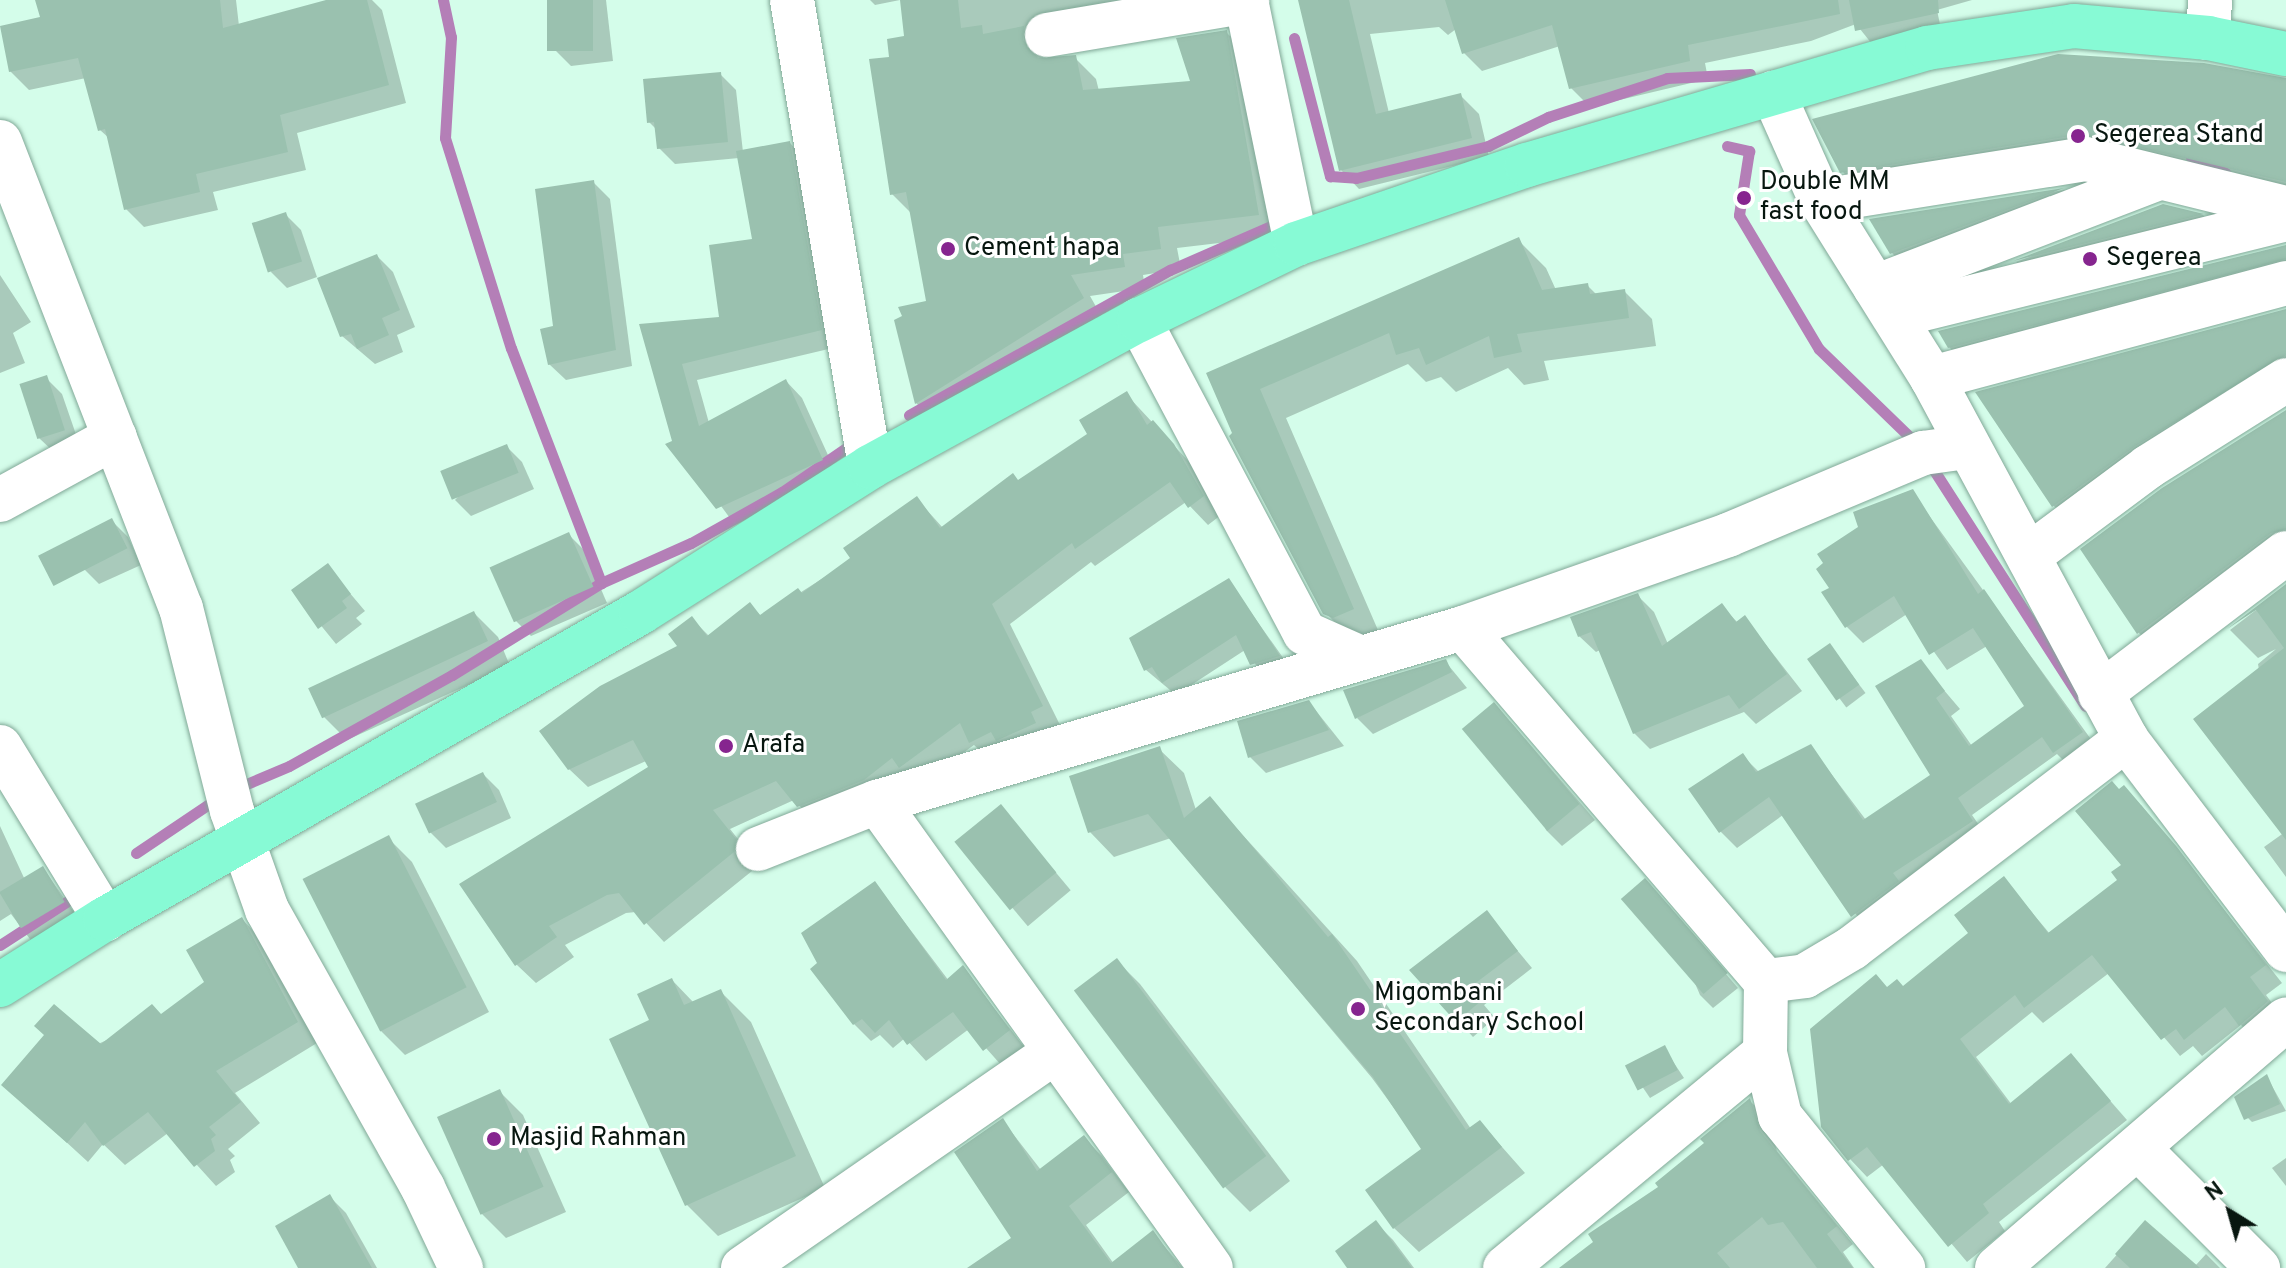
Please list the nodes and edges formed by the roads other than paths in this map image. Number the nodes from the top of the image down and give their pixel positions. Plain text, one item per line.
1 (792, 0) edge
2 (1246, 0) edge
3 (2209, 19) edge
4 (1047, 35) dead end
5 (2286, 54) edge
6 (1773, 93) junction
7 (0, 142) edge
8 (2157, 179) junction
9 (1821, 201) junction
10 (2286, 208) edge
11 (2286, 219) edge
12 (1296, 244) junction
13 (2286, 283) edge
14 (1885, 302) junction
15 (1139, 320) junction
16 (1932, 378) junction
17 (2286, 380) edge
18 (115, 437) junction
19 (1967, 447) junction
20 (870, 467) junction
21 (0, 500) edge
22 (2286, 553) edge
23 (2031, 554) junction
24 (1463, 628) junction
25 (1361, 658) junction
26 (2100, 694) junction
27 (2126, 739) junction
28 (0, 747) edge
29 (877, 802) junction
30 (243, 840) junction
31 (758, 849) dead end
32 (105, 919) junction
33 (2286, 950) edge
34 (1766, 981) junction
35 (0, 985) edge
36 (2286, 1019) edge
37 (1055, 1052) junction
38 (1765, 1053) junction
39 (2138, 1148) junction
40 (461, 1268) edge
41 (743, 1268) edge
42 (1211, 1268) edge
43 (1505, 1268) edge
44 (1903, 1268) edge
45 (1997, 1268) edge
46 (2258, 1268) edge

1 - 20 street
2 - 4 street
2 - 12 street
3 - 5 main road
3 - 6 main road
6 - 9 street
6 - 12 main road
7 - 18 street
8 - 9 street
8 - 10 street
8 - 14 street
9 - 14 street
11 - 14 street
12 - 15 main road
13 - 16 street
14 - 16 street
15 - 20 main road
15 - 25 street
16 - 19 street
17 - 23 street
18 - 21 street
18 - 30 street
19 - 23 street
19 - 24 street
20 - 30 main road
22 - 26 street
23 - 26 street
24 - 25 street
24 - 34 street
25 - 29 street
26 - 27 street
27 - 33 street
27 - 34 street
28 - 32 street
29 - 31 street
29 - 37 street
30 - 32 main road
30 - 40 street
32 - 35 main road
34 - 38 street
36 - 39 street
37 - 41 street
37 - 42 street
38 - 43 street
38 - 44 street
39 - 45 street
39 - 46 street

